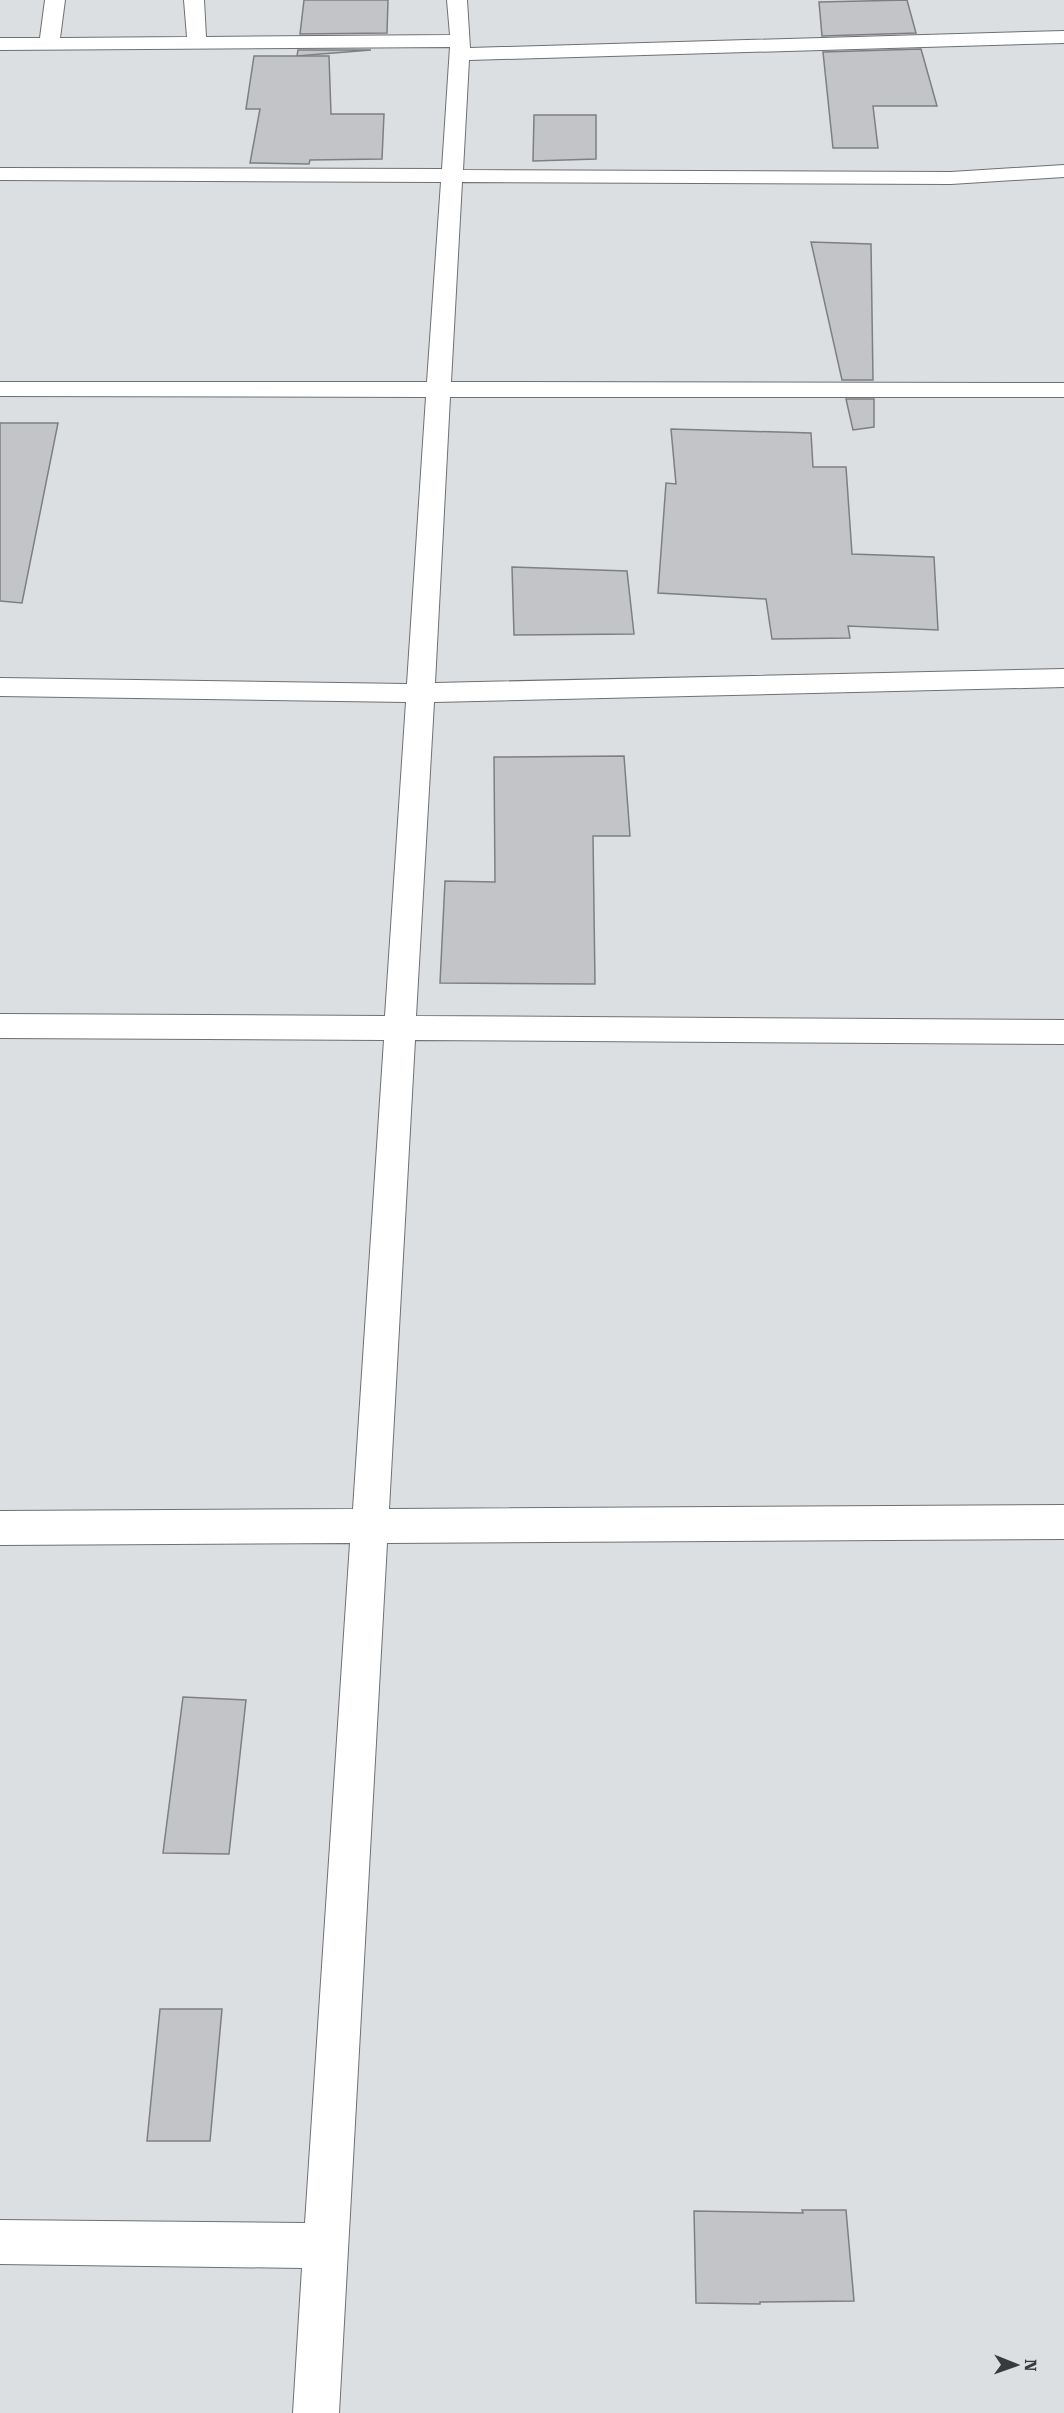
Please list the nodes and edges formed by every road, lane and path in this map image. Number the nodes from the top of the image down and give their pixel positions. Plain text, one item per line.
1 (55, 0) edge
2 (194, 0) edge
3 (457, 0) edge
4 (1064, 37) edge
5 (197, 43) junction
6 (0, 44) edge
7 (49, 44) junction
8 (459, 48) junction
9 (1064, 171) edge
10 (0, 174) edge
11 (451, 176) junction
12 (0, 389) edge
13 (439, 390) junction
14 (1064, 390) edge
15 (1064, 678) edge
16 (0, 687) edge
17 (420, 693) junction
18 (0, 1026) edge
19 (400, 1028) junction
20 (1064, 1032) edge
21 (1064, 1522) edge
22 (369, 1525) junction
23 (0, 1528) edge
24 (0, 2242) edge
25 (326, 2246) junction
26 (316, 2413) edge

1 - 7 street
2 - 5 street
3 - 8 street
4 - 8 street
5 - 7 street
5 - 8 street
6 - 7 street
8 - 11 street
9 - 11 street
10 - 11 street
11 - 13 street
12 - 13 street
13 - 14 street
13 - 17 street
15 - 17 street
16 - 17 street
17 - 19 street
18 - 19 street
19 - 20 street
19 - 22 street
21 - 22 street
22 - 23 street
22 - 25 street
24 - 25 street
25 - 26 street

